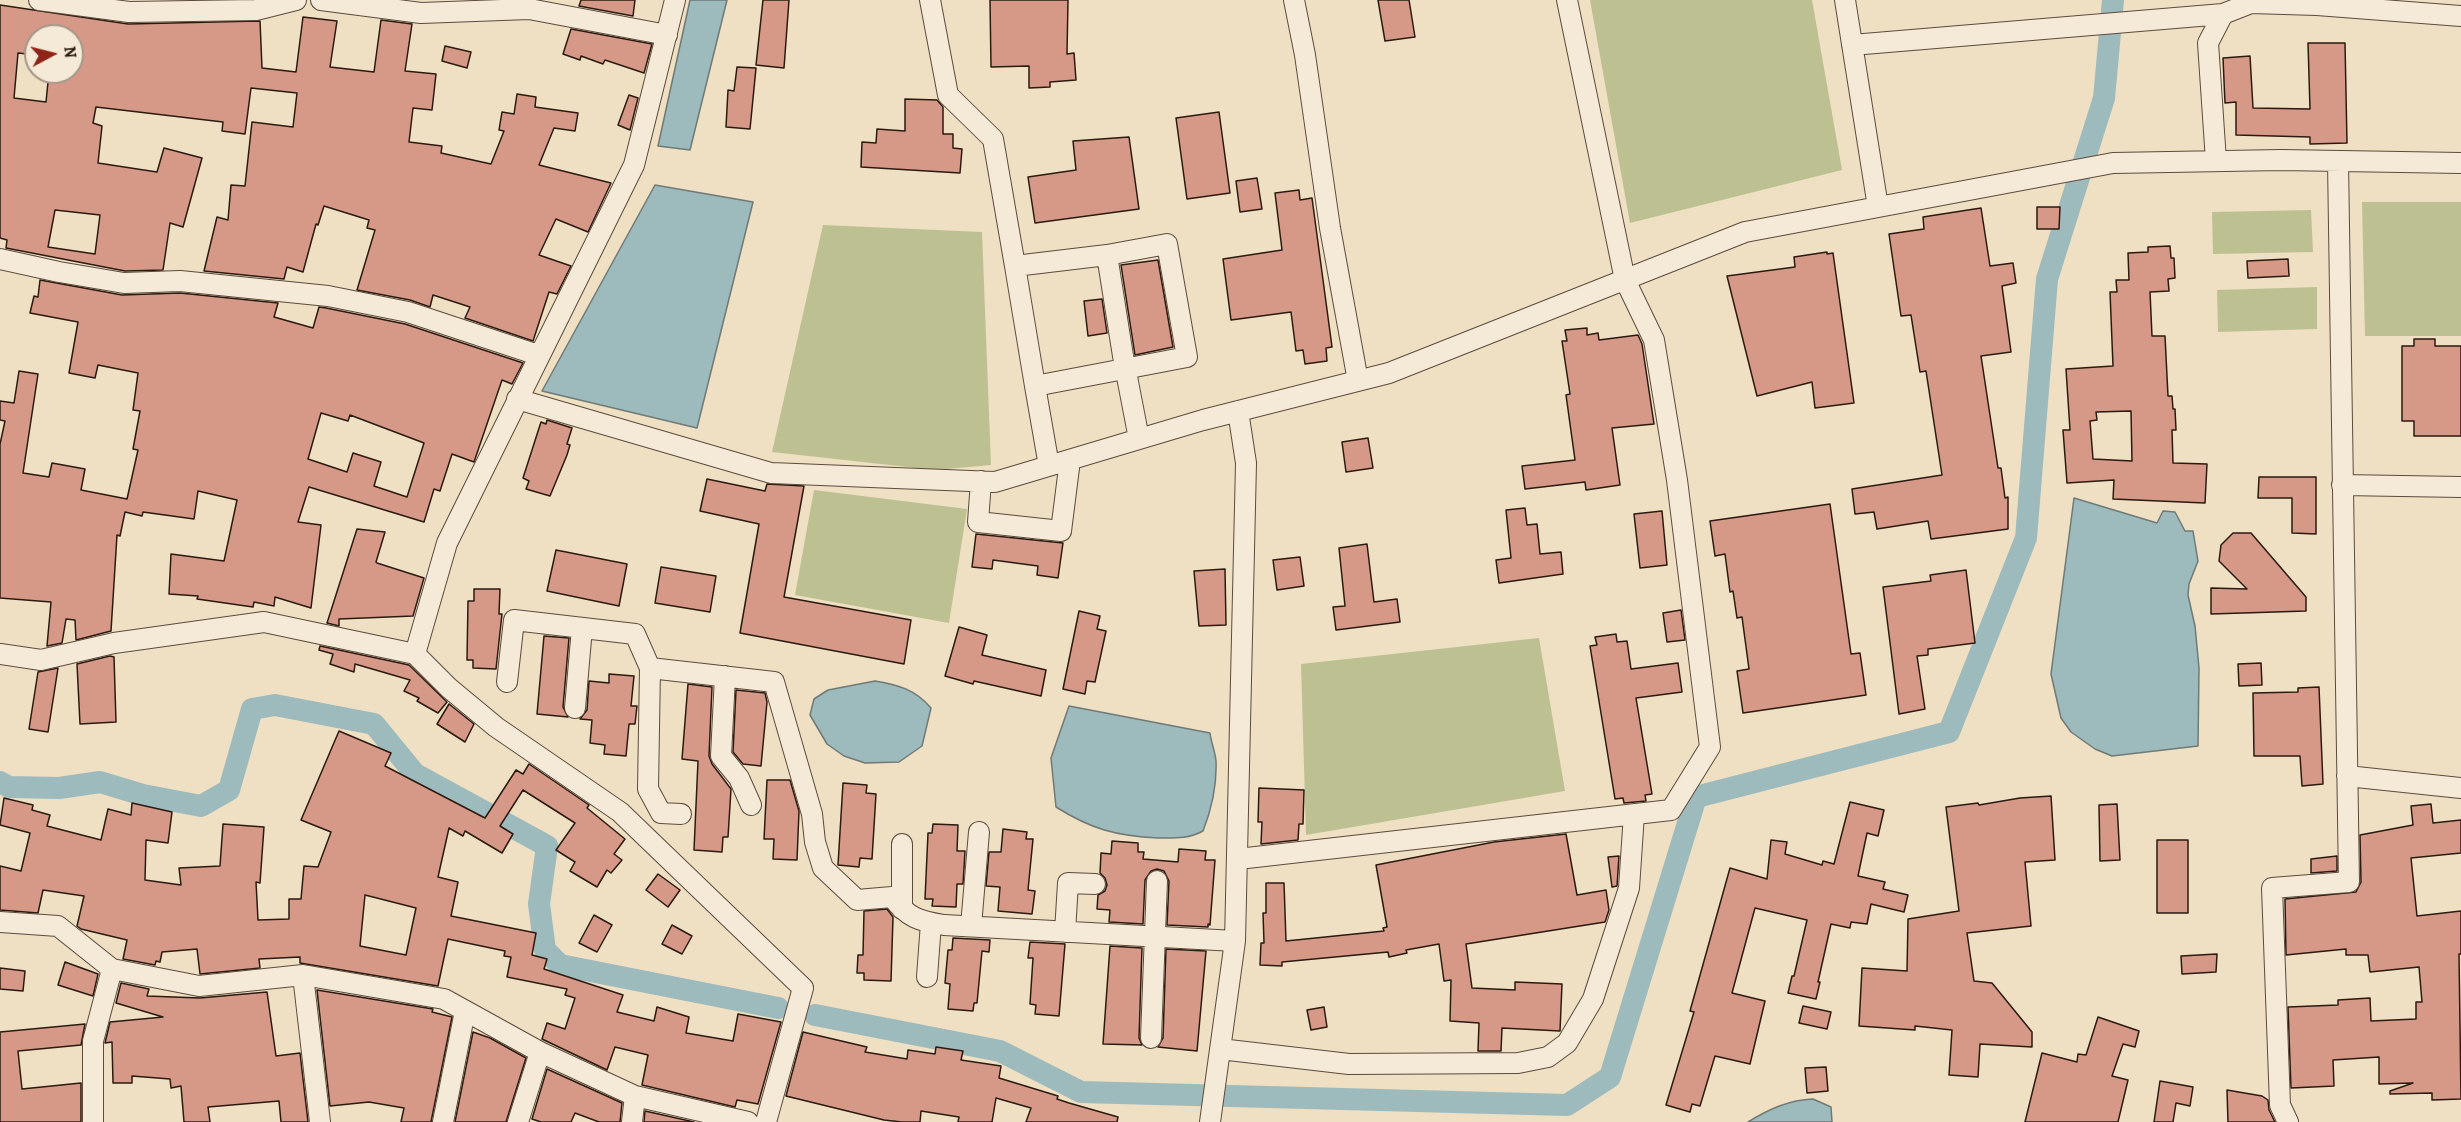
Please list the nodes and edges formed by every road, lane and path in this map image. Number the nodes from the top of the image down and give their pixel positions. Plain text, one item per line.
1 (39, 0) edge
2 (296, 0) edge
3 (321, 0) edge
4 (675, 0) edge
5 (930, 0) edge
6 (1294, 0) edge
7 (1567, 0) edge
8 (1845, 0) edge
9 (2223, 14) junction
10 (2461, 16) edge
11 (667, 35) junction
12 (1852, 45) junction
13 (2216, 161) junction
14 (2338, 161) junction
15 (2461, 163) edge
16 (1878, 207) junction
17 (1107, 255) junction
18 (0, 259) edge
19 (1016, 266) junction
20 (1625, 280) junction
21 (540, 353) junction
22 (1125, 371) junction
23 (1358, 381) junction
24 (1035, 386) junction
25 (517, 399) junction
26 (1238, 411) junction
27 (1139, 439) junction
28 (1070, 460) junction
29 (1049, 466) junction
30 (981, 481) junction
31 (2342, 485) junction
32 (2461, 487) edge
33 (582, 628) junction
34 (0, 654) edge
35 (415, 654) junction
36 (650, 668) junction
37 (725, 676) junction
38 (507, 681) dead end
39 (575, 708) dead end
40 (2347, 776) junction
41 (2461, 788) edge
42 (751, 805) dead end
43 (681, 814) dead end
44 (1634, 814) junction
45 (979, 832) dead end
46 (902, 844) dead end
47 (1238, 860) junction
48 (1157, 881) dead end
49 (1095, 884) dead end
50 (902, 909) junction
51 (0, 922) edge
52 (931, 923) junction
53 (971, 926) junction
54 (1065, 932) junction
55 (1155, 938) junction
56 (1235, 941) junction
57 (112, 969) junction
58 (303, 975) junction
59 (927, 977) dead end
60 (465, 1011) junction
61 (1151, 1038) dead end
62 (1220, 1049) junction
63 (540, 1052) junction
64 (635, 1096) junction
65 (93, 1122) edge
66 (320, 1122) edge
67 (443, 1122) edge
68 (518, 1122) edge
69 (632, 1122) edge
70 (748, 1122) edge
71 (766, 1122) edge
72 (1210, 1122) edge
73 (2288, 1122) edge

1 - 2 street
3 - 11 street
4 - 11 street
5 - 19 street
6 - 23 street
7 - 20 street
8 - 12 street
9 - 10 street
9 - 12 street
9 - 13 street
11 - 21 street
12 - 16 street
13 - 14 street
13 - 16 street
14 - 15 street
14 - 31 street
16 - 20 street
17 - 19 street
17 - 22 street
17 - 22 street
18 - 21 street
19 - 24 street
20 - 23 street
20 - 44 street
21 - 25 street
22 - 24 street
22 - 27 street
23 - 26 street
24 - 29 street
25 - 30 street
25 - 35 street
26 - 27 street
26 - 47 street
27 - 28 street
28 - 29 street
28 - 30 street
29 - 30 street
31 - 32 street
31 - 40 street
33 - 36 street
33 - 38 street
33 - 39 street
34 - 35 street
35 - 71 street
36 - 37 street
36 - 43 street
37 - 42 street
37 - 50 street
40 - 41 street
40 - 73 street
44 - 47 street
44 - 62 street
45 - 53 street
46 - 50 street
47 - 56 street
48 - 55 street
49 - 54 street
50 - 52 street
51 - 57 street
52 - 53 street
52 - 59 street
53 - 54 street
54 - 55 street
55 - 56 street
55 - 61 street
56 - 62 street
57 - 58 street
57 - 65 street
58 - 60 street
58 - 66 street
60 - 63 street
60 - 67 street
62 - 72 street
63 - 64 street
63 - 68 street
64 - 69 street
64 - 70 street

